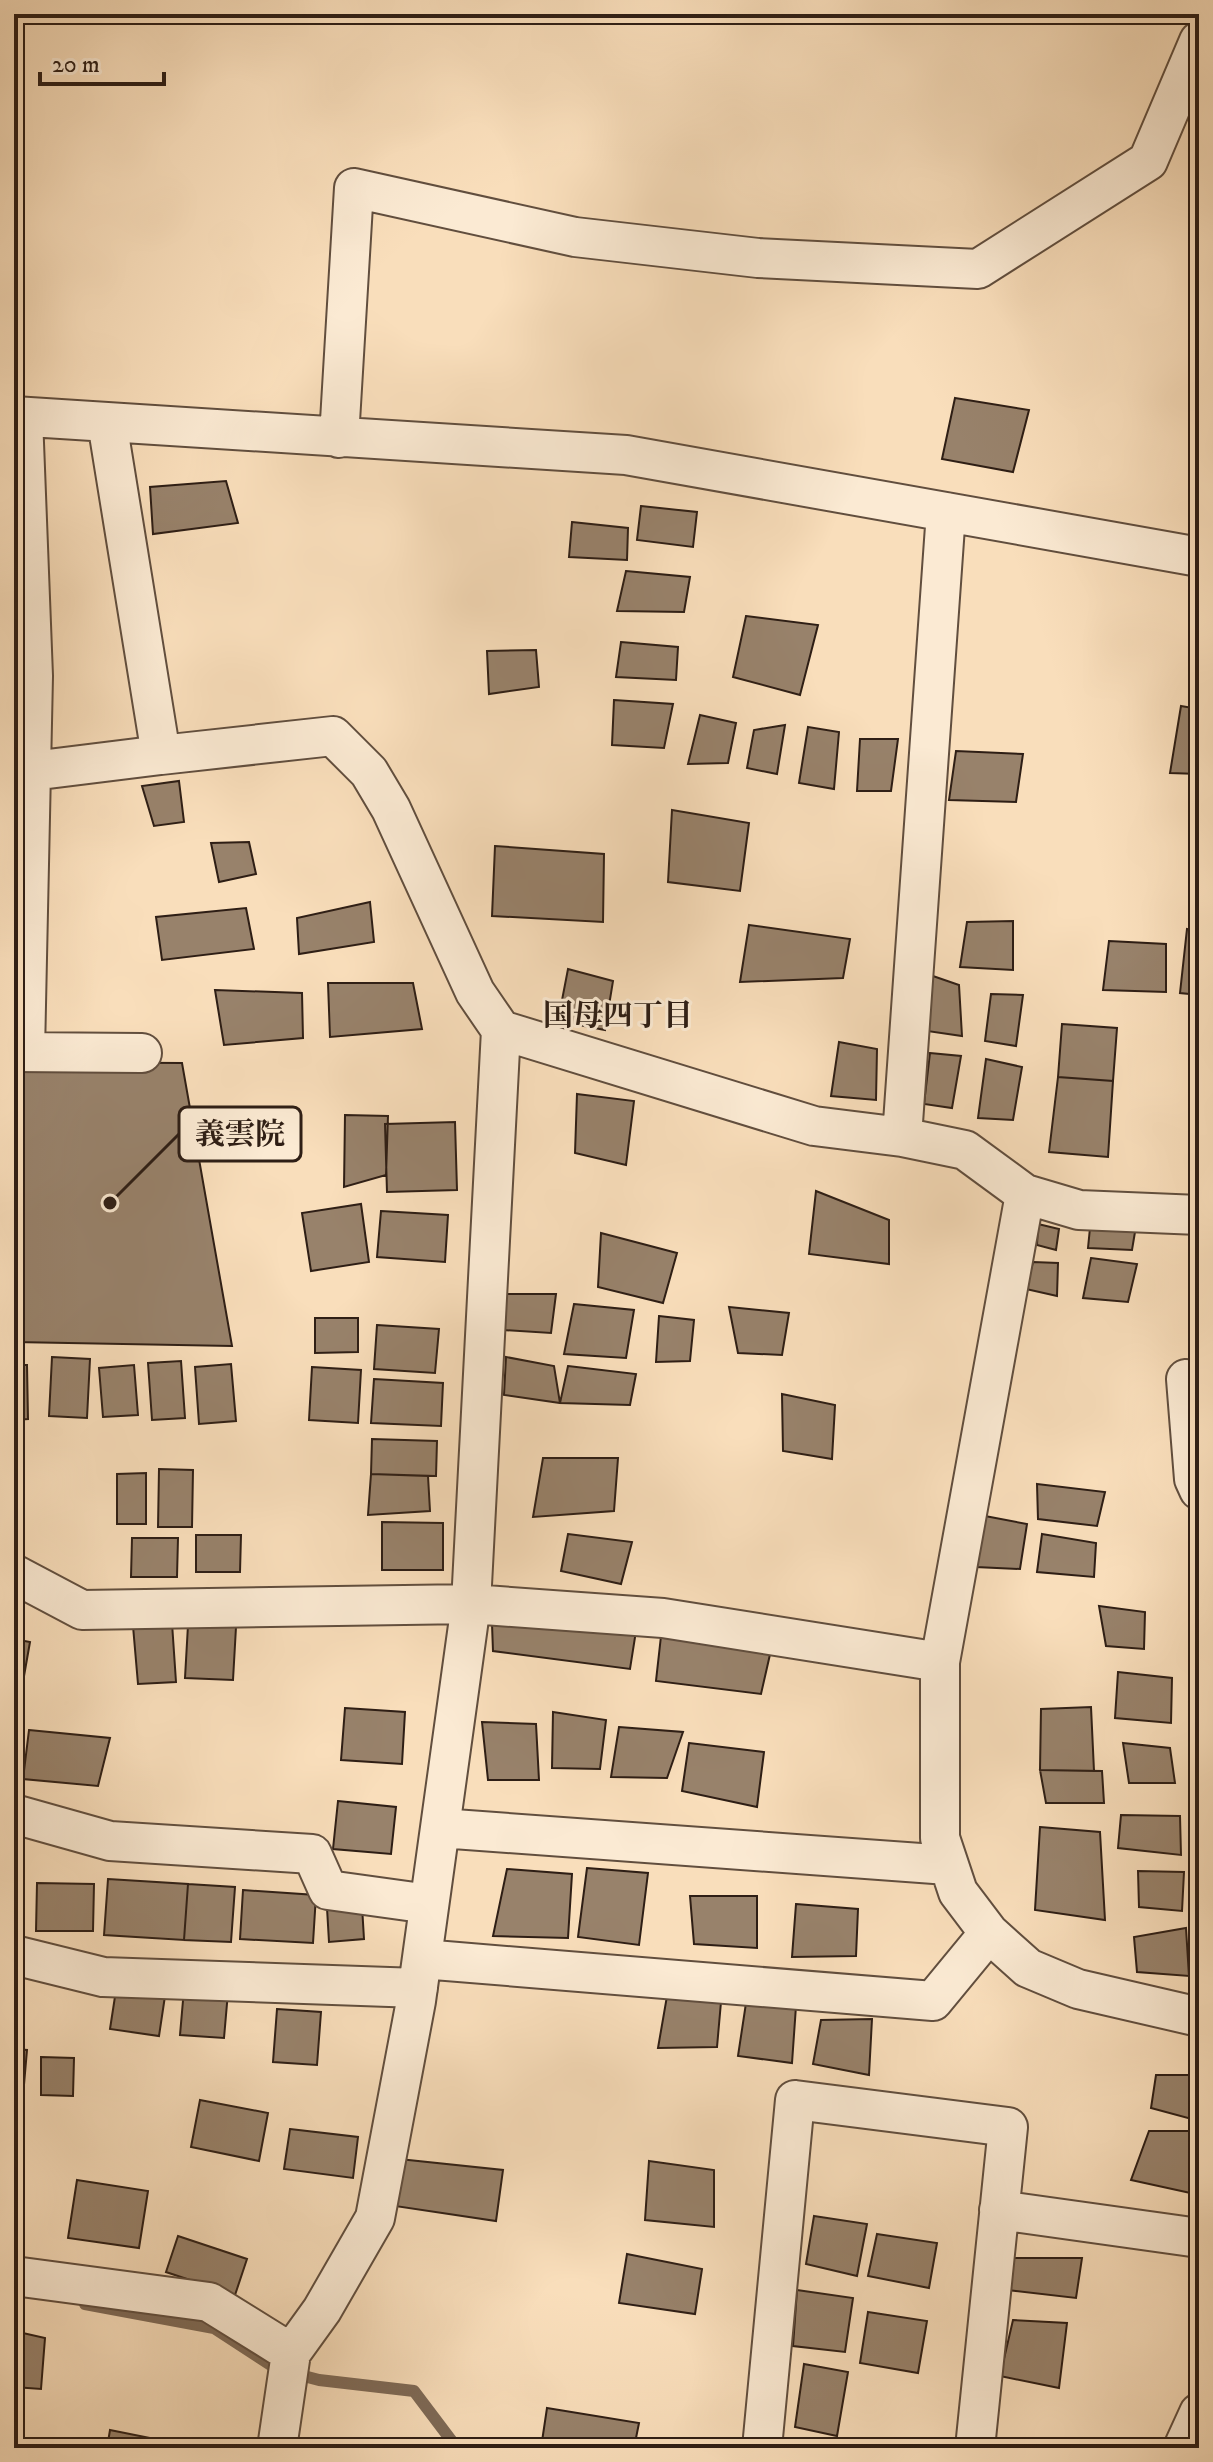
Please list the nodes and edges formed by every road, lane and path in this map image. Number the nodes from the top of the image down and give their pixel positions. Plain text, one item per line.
1 (1199, 41) edge
2 (18, 417) edge
3 (107, 422) junction
4 (339, 438) junction
5 (946, 512) junction
6 (1199, 557) edge
7 (161, 755) junction
8 (32, 771) junction
9 (501, 1030) junction
10 (19, 1052) edge
11 (142, 1053) dead end
12 (902, 1137) junction
13 (1025, 1194) junction
14 (1199, 1215) edge
15 (1186, 1379) dead end
16 (1199, 1490) edge
17 (14, 1574) edge
18 (471, 1604) junction
19 (940, 1662) junction
20 (14, 1814) edge
21 (440, 1828) junction
22 (948, 1865) junction
23 (429, 1904) junction
24 (989, 1933) junction
25 (14, 1955) edge
26 (420, 1974) junction
27 (1199, 2017) edge
28 (999, 2210) junction
29 (1199, 2238) edge
30 (14, 2276) edge
31 (291, 2354) junction
32 (1199, 2413) edge
33 (277, 2448) edge
34 (762, 2448) edge
35 (975, 2448) edge
36 (1183, 2448) edge

1 - 4 street
2 - 3 street
2 - 8 street
3 - 4 street
3 - 7 street
4 - 5 street
5 - 6 street
5 - 12 street
7 - 8 street
7 - 9 street
8 - 10 street
9 - 12 street
9 - 18 street
10 - 11 street
12 - 13 street
13 - 14 street
13 - 19 street
15 - 16 street
17 - 18 street
18 - 19 street
18 - 21 street
19 - 22 street
20 - 23 street
21 - 22 street
21 - 23 street
22 - 24 street
23 - 26 street
24 - 26 street
24 - 27 street
25 - 26 street
26 - 31 street
28 - 29 street
28 - 34 street
28 - 35 street
30 - 31 street
31 - 33 street
32 - 36 street

